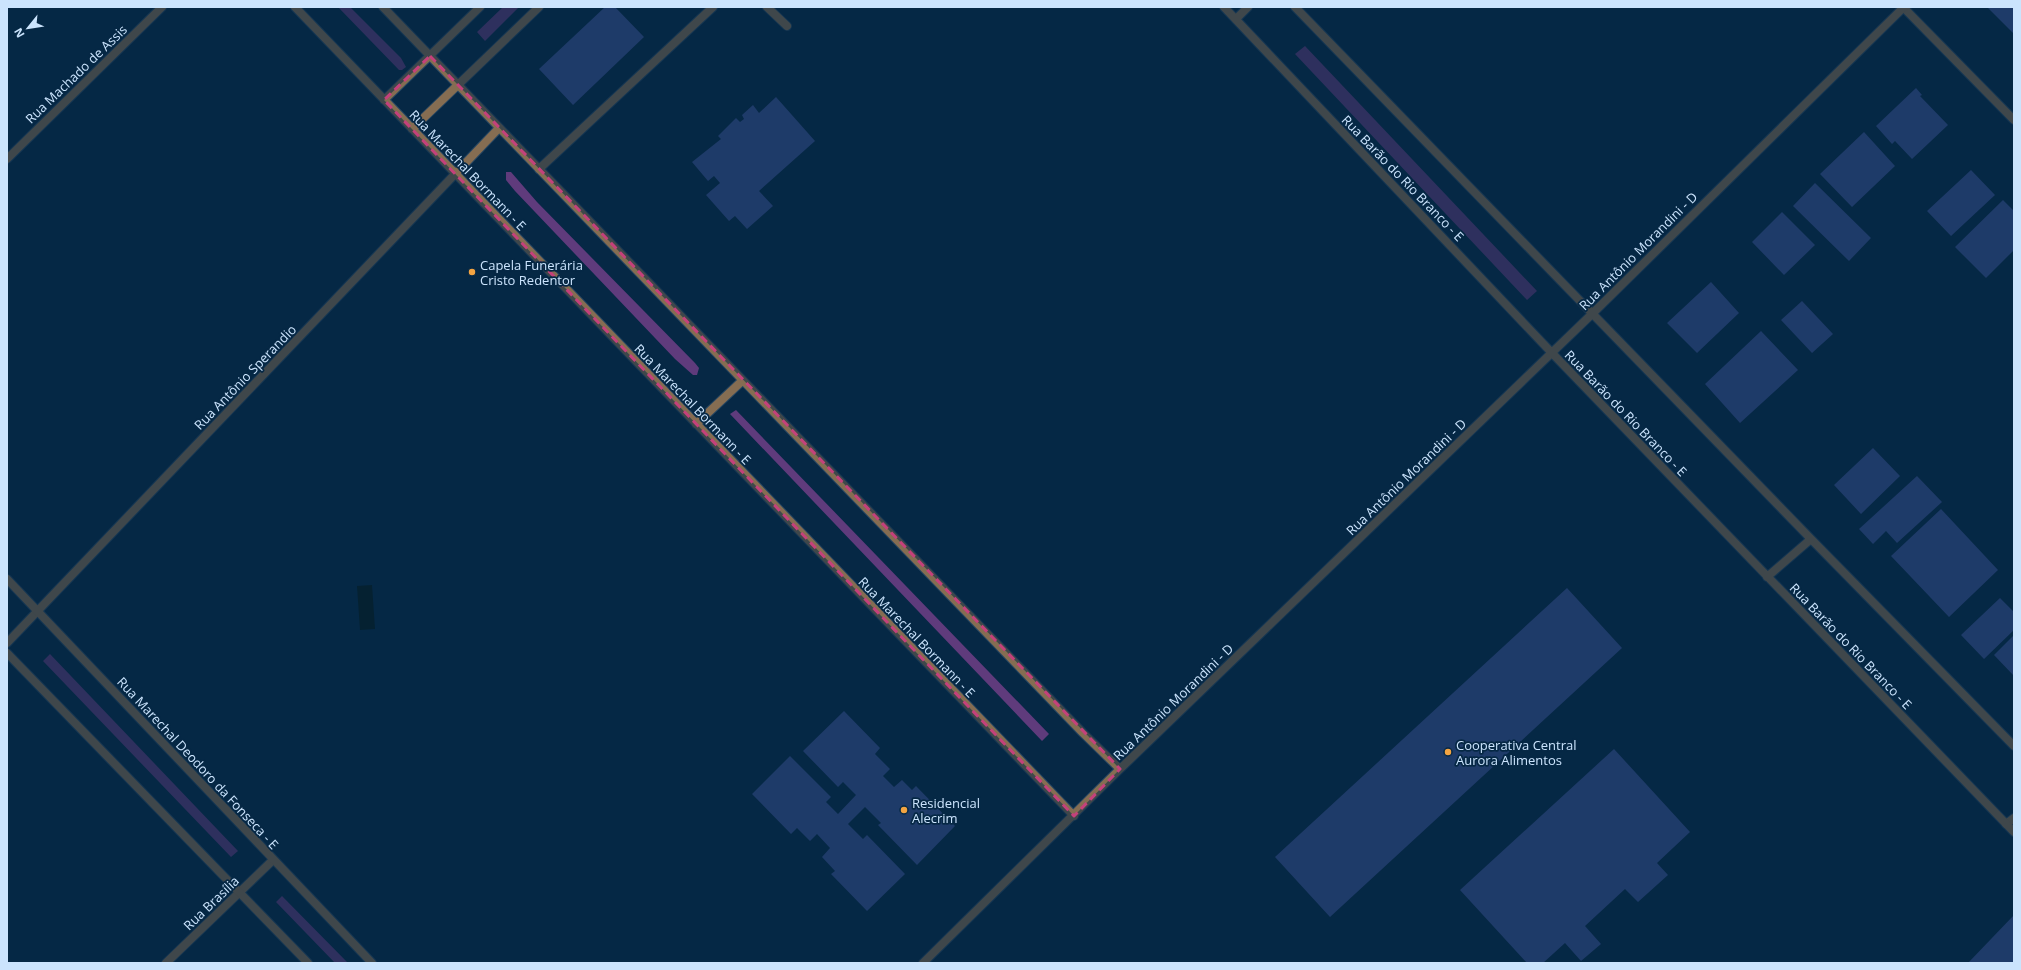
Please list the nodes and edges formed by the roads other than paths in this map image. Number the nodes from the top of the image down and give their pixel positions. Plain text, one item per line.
1 (162, 7) edge
2 (295, 7) edge
3 (383, 7) edge
4 (480, 7) edge
5 (539, 7) edge
6 (714, 7) edge
7 (767, 7) edge
8 (1224, 7) edge
9 (1248, 7) edge
10 (1295, 7) edge
11 (1904, 7) edge
12 (1236, 19) junction
13 (787, 26) dead end
14 (430, 56) junction
15 (458, 85) junction
16 (384, 100) junction
17 (2014, 120) edge
18 (499, 128) junction
19 (412, 129) junction
20 (7, 159) edge
21 (539, 169) junction
22 (455, 174) junction
23 (1592, 314) junction
24 (1552, 353) junction
25 (742, 380) junction
26 (696, 424) junction
27 (1811, 539) junction
28 (1767, 577) junction
29 (7, 579) edge
30 (38, 611) junction
31 (7, 642) edge
32 (7, 653) edge
33 (2014, 746) edge
34 (1120, 769) junction
35 (1074, 816) junction
36 (2014, 818) edge
37 (2006, 824) junction
38 (2014, 832) edge
39 (273, 860) junction
40 (240, 892) junction
41 (166, 963) edge
42 (308, 963) edge
43 (372, 963) edge
44 (923, 963) edge

1 - 20 street, Rua Machado de Assis
2 - 16 street, Rua Marechal Bormann - E
3 - 14 street
4 - 14 street
5 - 15 street
6 - 21 street
7 - 13 street
8 - 12 street, Rua Barão do Rio Branco - E
9 - 12 street
10 - 23 street
11 - 17 street
11 - 23 street, Rua Antônio Morandini - D
12 - 24 street, Rua Barão do Rio Branco - E
14 - 15 street
14 - 16 street
15 - 18 street
15 - 19 street
16 - 19 street, Rua Marechal Bormann - E
18 - 21 street
18 - 22 street, Rua Antônio Sperandio
19 - 22 street, Rua Marechal Bormann - E
21 - 25 street
22 - 26 street, Rua Marechal Bormann - E
22 - 30 street, Rua Antônio Sperandio
23 - 24 street, Rua Antônio Morandini - D
23 - 27 street
24 - 28 street, Rua Barão do Rio Branco - E
24 - 34 street, Rua Antônio Morandini - D
25 - 26 street
25 - 34 street
26 - 35 street, Rua Marechal Bormann - E
27 - 28 street
27 - 33 street
28 - 37 street, Rua Barão do Rio Branco - E
29 - 30 street, Rua Marechal Deodoro da Fonseca - E
30 - 31 street, Rua Antônio Sperandio
30 - 39 street, Rua Marechal Deodoro da Fonseca - E
32 - 40 street
34 - 35 street, Rua Antônio Morandini - D
35 - 44 street, Rua Antônio Morandini - D
36 - 37 street
37 - 38 street, Rua Barão do Rio Branco - E
39 - 40 street, Rua Brasília
39 - 43 street, Rua Marechal Deodoro da Fonseca - E
40 - 41 street, Rua Brasília
40 - 42 street

